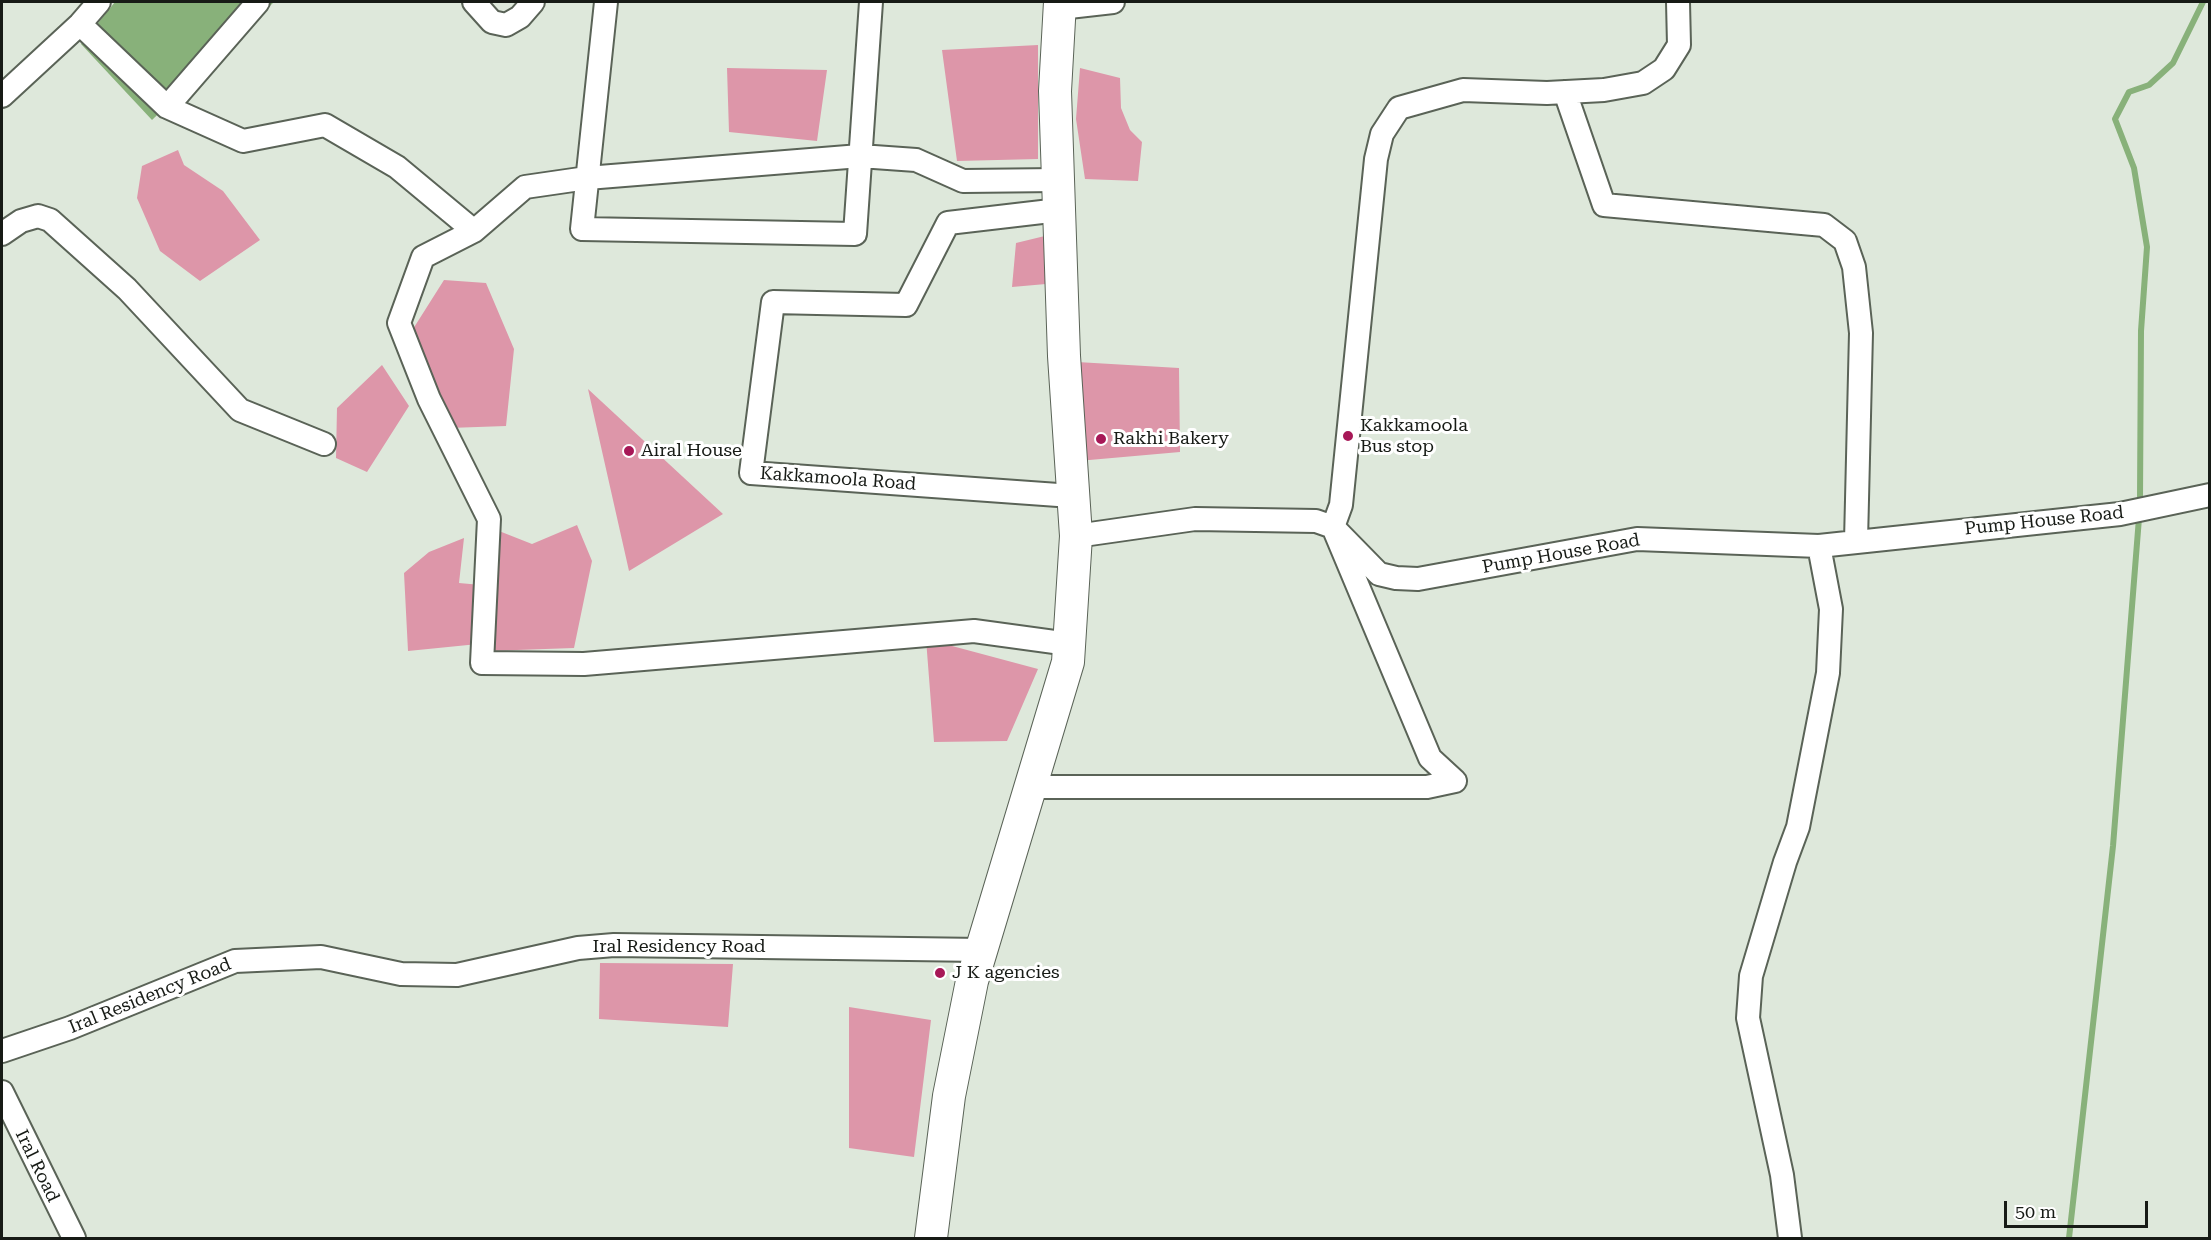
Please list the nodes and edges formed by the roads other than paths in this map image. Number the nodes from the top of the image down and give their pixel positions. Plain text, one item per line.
1 (99, 2) edge
2 (258, 2) edge
3 (474, 2) edge
4 (533, 2) edge
5 (606, 2) edge
6 (871, 2) edge
7 (1113, 2) edge
8 (1678, 2) edge
9 (1060, 5) edge
10 (80, 24) junction
11 (1565, 92) junction
12 (2, 96) edge
13 (167, 107) junction
14 (861, 156) junction
15 (587, 178) junction
16 (1058, 195) junction
17 (474, 231) junction
18 (2, 234) edge
19 (324, 444) dead end
20 (2210, 495) edge
21 (1072, 496) junction
22 (1333, 527) junction
23 (1076, 536) junction
24 (1856, 541) junction
25 (1819, 546) junction
26 (1069, 644) junction
27 (1031, 787) junction
28 (982, 950) junction
29 (2, 1051) edge
30 (2, 1092) edge
31 (74, 1239) edge
32 (931, 1239) edge
33 (1790, 1239) edge

1 - 10 street
2 - 13 street
3 - 4 street
5 - 15 street
6 - 14 street
7 - 9 street
8 - 11 street
9 - 16 main road
10 - 12 street
10 - 13 street
11 - 22 street
11 - 24 street
13 - 17 street
14 - 15 street
14 - 15 street
14 - 16 street
15 - 17 street
16 - 21 main road
16 - 21 street, Kakkamoola Road
17 - 26 street
18 - 19 street
20 - 24 street, Pump House Road
21 - 23 main road
22 - 23 street
22 - 25 street, Pump House Road
22 - 27 street
23 - 26 main road
24 - 25 street, Pump House Road
25 - 33 street
26 - 27 main road
27 - 28 main road
28 - 29 street, Iral Residency Road
28 - 32 main road
30 - 31 street, Iral Road

